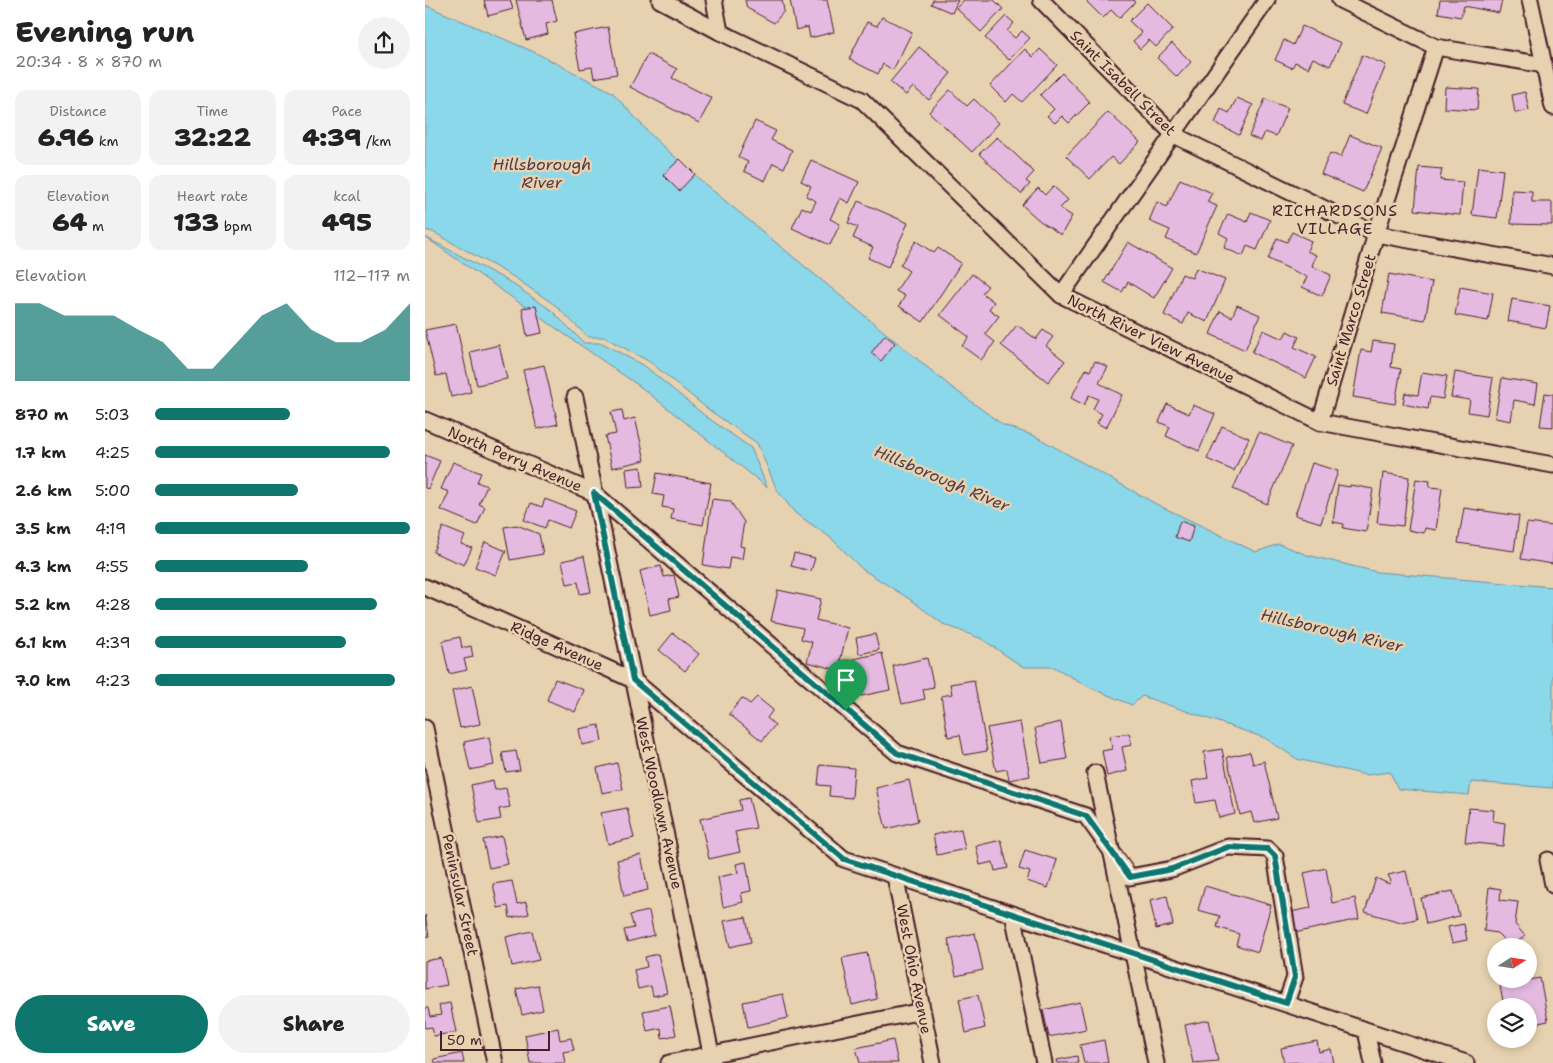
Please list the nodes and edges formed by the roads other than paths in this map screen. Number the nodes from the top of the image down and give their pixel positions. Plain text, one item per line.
1 (660, 0) edge
2 (714, 0) edge
3 (1041, 0) edge
4 (1267, 0) edge
5 (1340, 0) edge
6 (1530, 0) edge
7 (720, 32) junction
8 (1436, 47) junction
9 (1544, 66) junction
10 (1553, 108) edge
11 (1174, 135) junction
12 (1376, 234) junction
13 (1553, 266) edge
14 (1061, 295) junction
15 (575, 397) dead end
16 (425, 420) edge
17 (1320, 422) junction
18 (1553, 465) edge
19 (594, 493) junction
20 (425, 587) edge
21 (633, 680) junction
22 (425, 728) edge
23 (1095, 773) dead end
24 (1111, 852) junction
25 (1547, 860) dead end
26 (895, 876) junction
27 (1553, 885) edge
28 (1013, 914) junction
29 (1134, 954) junction
30 (1286, 1003) junction
31 (922, 1011) junction
32 (1367, 1031) junction
33 (712, 1058) edge
34 (495, 1063) edge
35 (669, 1063) edge
36 (933, 1063) edge
37 (1044, 1063) edge
38 (1156, 1063) edge
39 (1373, 1063) edge
40 (1466, 1063) edge

1 - 7 street, North River View Avenue
2 - 7 street
3 - 11 street, Saint Isabell Street
4 - 11 street
5 - 8 street
6 - 9 street
7 - 14 street, North River View Avenue
8 - 9 street
8 - 12 street, Saint Marco Street
9 - 10 street
11 - 12 street, Saint Isabell Street
11 - 14 street
12 - 13 street, Saint Isabell Street
12 - 17 street, Saint Marco Street
14 - 17 street, North River View Avenue
15 - 19 street, West Woodlawn Avenue
16 - 19 street, North Perry Avenue
17 - 18 street, North River View Avenue
19 - 21 street, West Woodlawn Avenue
19 - 24 street, North Perry Avenue
20 - 21 street, Ridge Avenue
21 - 26 street, Ridge Avenue
21 - 33 street, West Woodlawn Avenue
22 - 34 street, Peninsular Street
23 - 24 street
24 - 29 street
24 - 30 street, North Perry Avenue
25 - 27 street
26 - 28 street, Ridge Avenue
26 - 31 street, West Ohio Avenue
28 - 29 street, Ridge Avenue
28 - 37 street
29 - 30 street, Ridge Avenue
29 - 38 street
30 - 32 street, Ridge Avenue
31 - 33 street
31 - 36 street, West Ohio Avenue
32 - 39 street
32 - 40 street, Ridge Avenue
33 - 35 street

